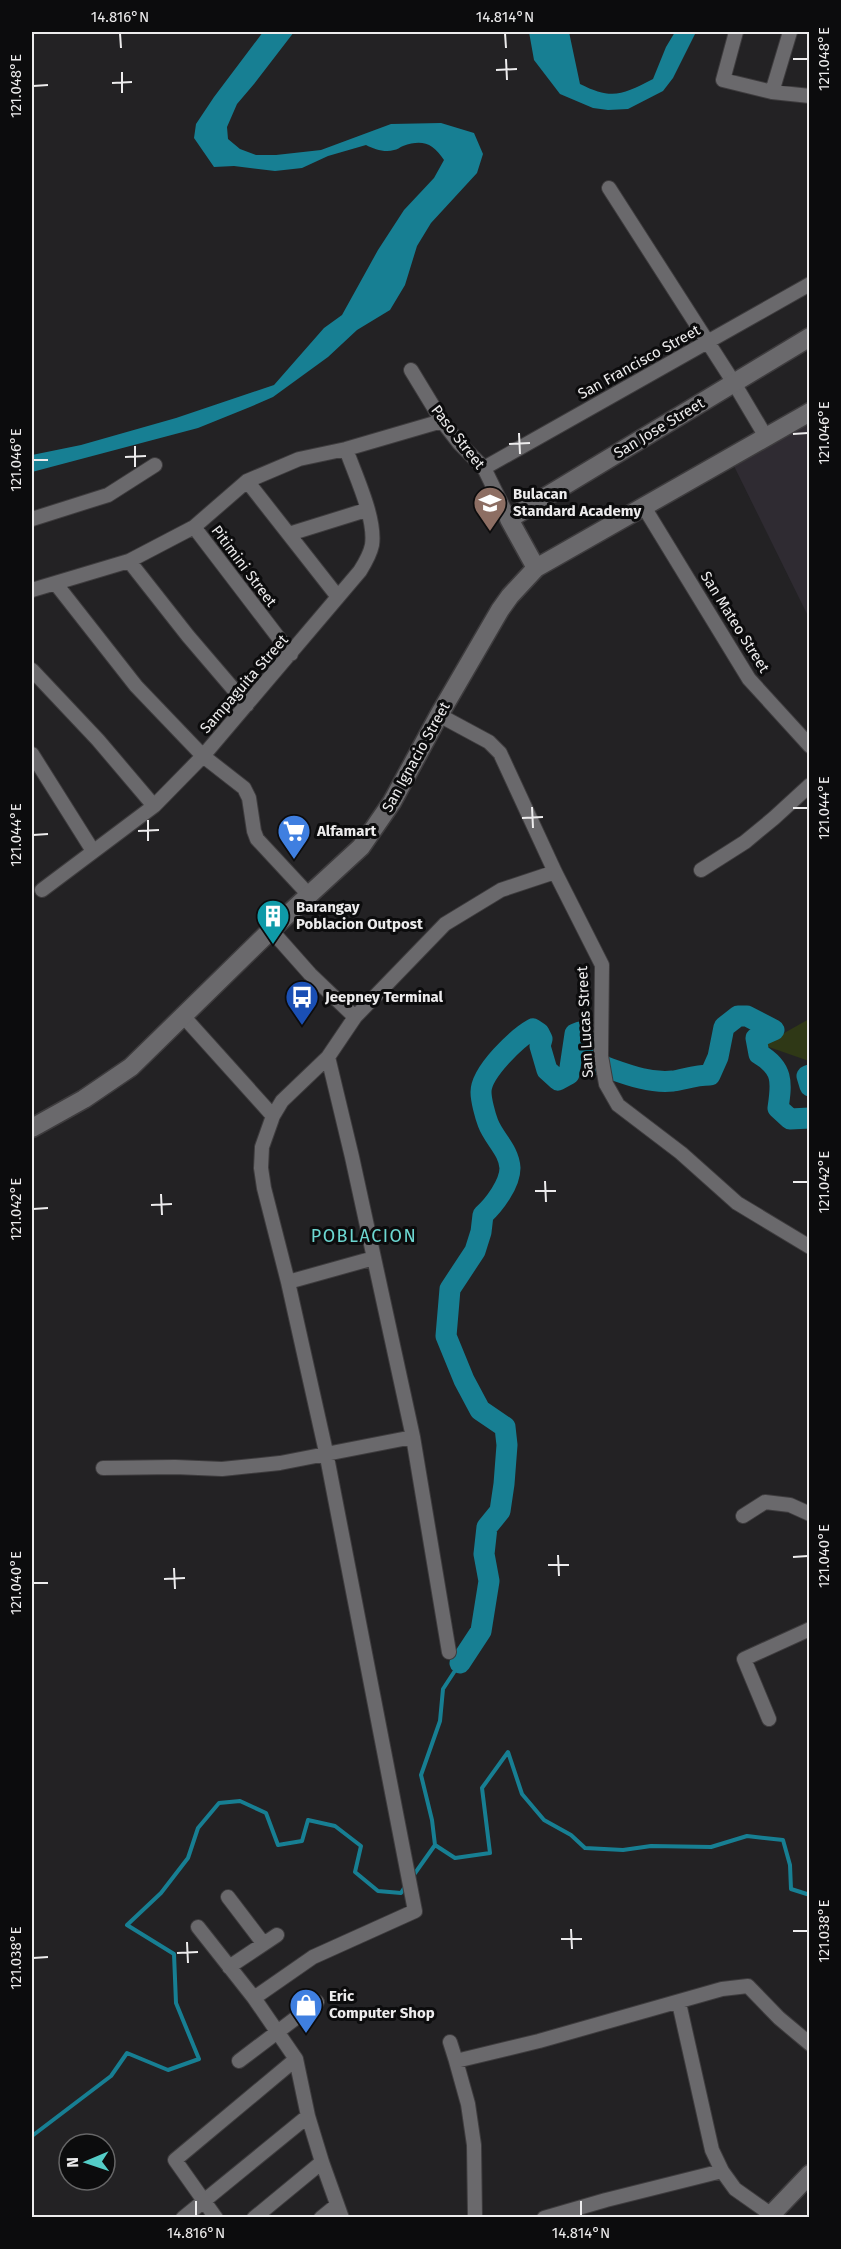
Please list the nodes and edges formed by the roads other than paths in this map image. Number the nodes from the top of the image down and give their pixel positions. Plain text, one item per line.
1 (736, 32) edge
2 (790, 32) edge
3 (772, 92) junction
4 (810, 96) edge
5 (609, 188) dead end
6 (810, 284) edge
7 (810, 337) edge
8 (708, 343) junction
9 (411, 370) dead end
10 (734, 383) junction
11 (810, 412) edge
12 (442, 420) junction
13 (766, 437) junction
14 (346, 449) junction
15 (155, 465) dead end
16 (484, 468) junction
17 (247, 481) junction
18 (644, 507) junction
19 (366, 510) junction
20 (32, 519) edge
21 (509, 519) junction
22 (194, 527) junction
23 (289, 534) junction
24 (129, 561) junction
25 (536, 568) junction
26 (56, 584) junction
27 (32, 590) edge
28 (338, 597) junction
29 (291, 654) junction
30 (32, 670) edge
31 (247, 705) junction
32 (439, 715) junction
33 (810, 746) edge
34 (32, 754) edge
35 (203, 756) junction
36 (810, 785) edge
37 (154, 806) junction
38 (93, 851) junction
39 (701, 870) dead end
40 (555, 872) junction
41 (42, 890) dead end
42 (309, 895) junction
43 (271, 930) junction
44 (184, 1017) junction
45 (355, 1017) junction
46 (328, 1057) junction
47 (273, 1116) junction
48 (32, 1128) edge
49 (810, 1247) edge
50 (374, 1258) junction
51 (288, 1282) junction
52 (412, 1437) junction
53 (326, 1452) junction
54 (103, 1468) dead end
55 (810, 1514) edge
56 (743, 1516) dead end
57 (810, 1629) edge
58 (449, 1652) dead end
59 (769, 1719) dead end
60 (228, 1897) dead end
61 (198, 1927) dead end
62 (277, 1935) dead end
63 (263, 1943) junction
64 (229, 1967) junction
65 (254, 1998) junction
66 (317, 2002) dead end
67 (679, 2003) junction
68 (278, 2033) junction
69 (450, 2042) dead end
70 (810, 2044) edge
71 (296, 2060) junction
72 (239, 2061) dead end
73 (456, 2061) junction
74 (308, 2116) junction
75 (322, 2162) junction
76 (722, 2172) junction
77 (810, 2174) edge
78 (203, 2201) junction
79 (339, 2211) edge
80 (772, 2216) edge
81 (183, 2217) edge
82 (216, 2217) edge
83 (254, 2217) edge
84 (321, 2217) edge
85 (475, 2217) edge
86 (544, 2217) edge

1 - 3 street
2 - 3 street
3 - 4 street
5 - 8 street
6 - 8 street, San Francisco Street
7 - 10 main road, San Jose Street
8 - 10 street
8 - 16 street, San Francisco Street
9 - 12 street, Paso Street
10 - 13 street
10 - 21 main road, San Jose Street
11 - 13 main road, San Ignacio Street
12 - 14 street
12 - 16 street, Paso Street
13 - 18 main road, San Ignacio Street
14 - 17 street
14 - 19 street, Sampaguita Street
15 - 20 street
16 - 21 street, Paso Street
17 - 22 street
17 - 23 street
18 - 25 main road, San Ignacio Street
18 - 33 street, San Mateo Street
19 - 23 street
19 - 28 street, Sampaguita Street
21 - 25 main road, Paso Street
22 - 24 street
22 - 29 street, Pitimini Street
23 - 28 street
24 - 26 street
24 - 31 street
25 - 32 main road, San Ignacio Street
26 - 27 street
26 - 35 street
28 - 29 street, Sampaguita Street
29 - 31 street, Sampaguita Street
30 - 37 street
31 - 35 street, Sampaguita Street
32 - 40 street, San Lucas Street
32 - 42 main road, San Ignacio Street
34 - 38 street
35 - 37 street, Sampaguita Street
35 - 42 street
36 - 39 street
37 - 38 street, Sampaguita Street
38 - 41 street, Sampaguita Street
40 - 45 street
40 - 49 street, San Lucas Street
42 - 43 main road, San Ignacio Street
43 - 44 main road, San Ignacio Street
43 - 45 street
44 - 47 street
44 - 48 main road, San Ignacio Street
45 - 46 street
46 - 47 street
46 - 50 street
47 - 51 street
50 - 51 street
50 - 52 street
51 - 53 street
52 - 53 street
52 - 58 street
53 - 54 street
53 - 65 street
55 - 56 street
57 - 59 street
60 - 63 street
61 - 64 street
62 - 63 street
63 - 64 street
64 - 65 street
65 - 68 street
66 - 68 street
67 - 70 street
67 - 73 street
67 - 76 street
68 - 71 street
68 - 72 street
69 - 73 street
71 - 74 street
71 - 78 street
73 - 85 street
74 - 75 street
74 - 78 street
75 - 79 street
75 - 83 street
76 - 80 street
76 - 86 street
77 - 80 main road
78 - 81 street
78 - 82 street
79 - 84 street

